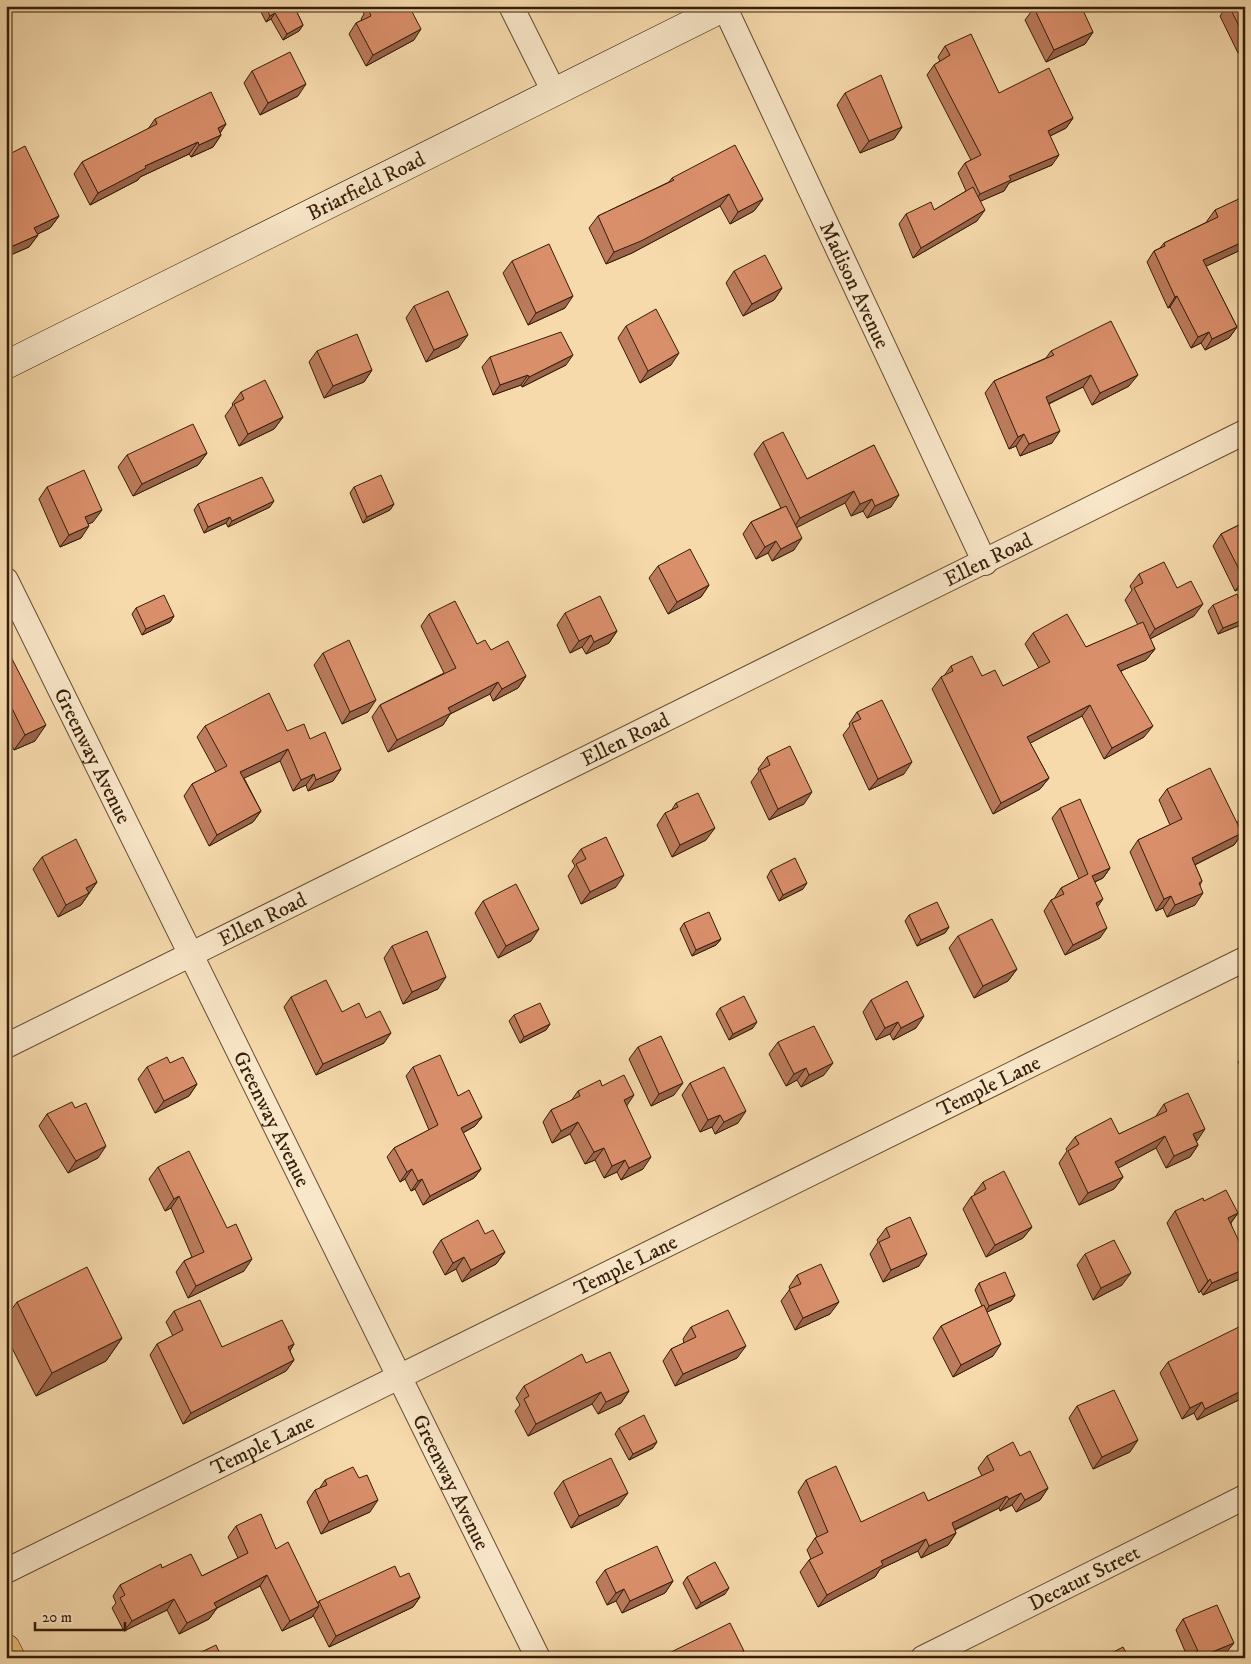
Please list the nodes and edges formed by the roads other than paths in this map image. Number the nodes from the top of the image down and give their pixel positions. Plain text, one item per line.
1 (511, 6) edge
2 (726, 7) edge
3 (554, 92) junction
4 (6, 365) edge
5 (1245, 432) edge
6 (986, 563) junction
7 (6, 580) edge
8 (190, 955) junction
9 (1245, 960) edge
10 (6, 1046) edge
11 (398, 1378) junction
12 (1245, 1498) edge
13 (6, 1571) edge
14 (6, 1648) edge
15 (11, 1658) edge
16 (538, 1658) edge
17 (923, 1658) edge

1 - 3 street
2 - 3 main road, Briarfield Road
2 - 6 street, Madison Avenue
3 - 4 main road, Briarfield Road
5 - 6 street, Ellen Road
6 - 8 street, Ellen Road
7 - 8 street, Greenway Avenue
8 - 10 street, Ellen Road
8 - 11 street, Greenway Avenue
9 - 11 street, Temple Lane
11 - 13 street, Temple Lane
11 - 16 street, Greenway Avenue
12 - 17 street, Decatur Street
14 - 15 main road

